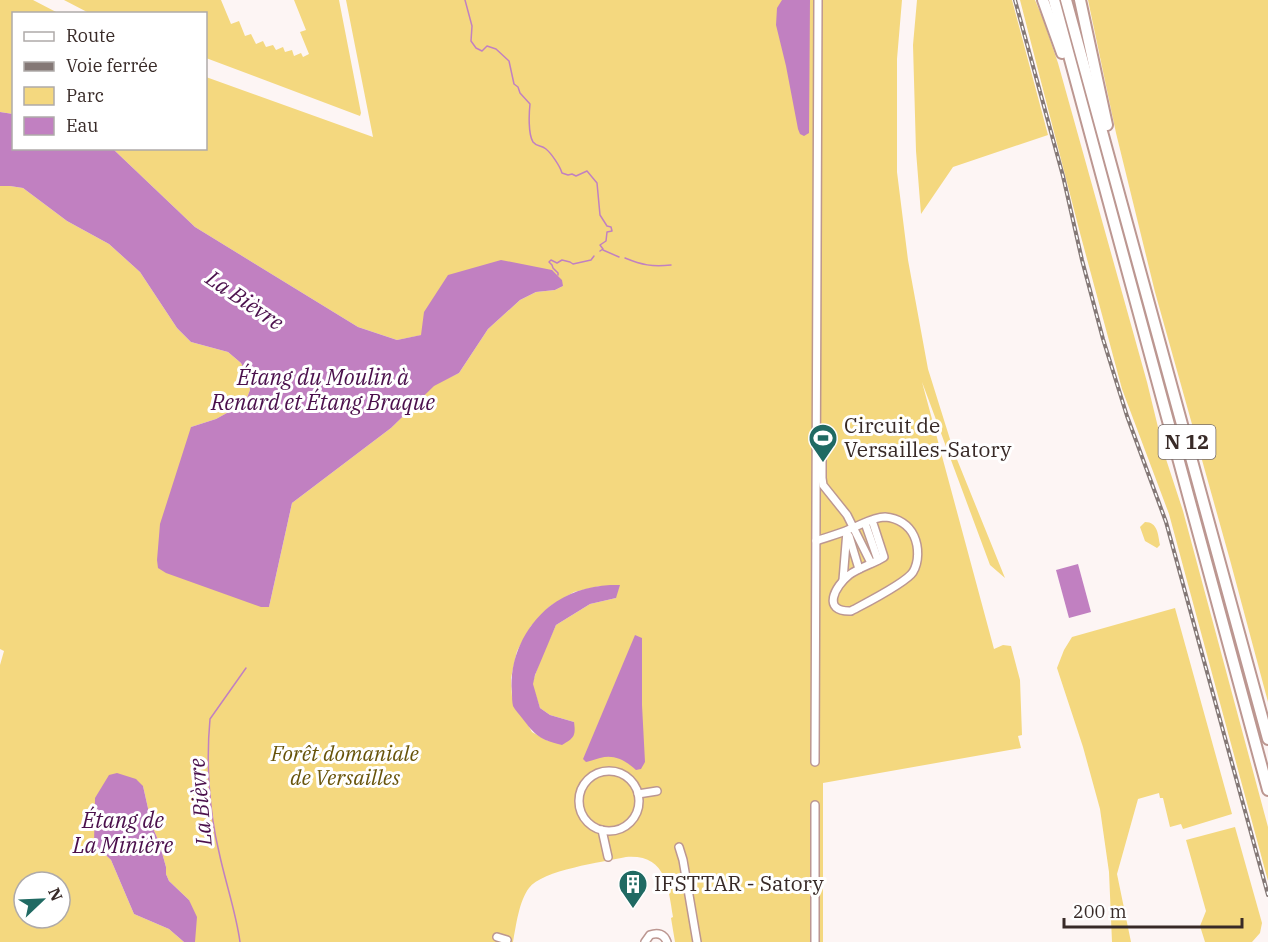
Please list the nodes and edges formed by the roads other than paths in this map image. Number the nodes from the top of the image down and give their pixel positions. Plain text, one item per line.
1 (818, 0) edge
2 (1043, 0) edge
3 (1054, 0) edge
4 (1066, 0) edge
5 (1080, 0) edge
6 (1072, 67) junction
7 (1106, 146) junction
8 (816, 435) junction
9 (868, 522) junction
10 (851, 529) junction
11 (816, 541) junction
12 (875, 561) junction
13 (859, 569) junction
14 (843, 580) junction
15 (1268, 739) edge
16 (815, 762) dead end
17 (1268, 790) edge
18 (657, 791) dead end
19 (638, 794) junction
20 (815, 805) dead end
21 (602, 830) junction
22 (679, 847) dead end
23 (608, 857) dead end
24 (497, 937) dead end
25 (507, 940) dead end
26 (645, 942) edge
27 (667, 942) edge
28 (697, 942) edge
29 (814, 942) edge

1 - 8 street
2 - 6 highway
3 - 6 highway, N 12
4 - 7 highway, N 12
5 - 7 highway
6 - 17 highway, N 12
7 - 15 highway, N 12
8 - 10 street
8 - 11 street
9 - 10 street
9 - 12 street
9 - 14 street
10 - 11 street
10 - 12 street
10 - 13 street
10 - 14 street
11 - 16 street
12 - 13 street
13 - 14 street
18 - 19 street
19 - 21 street
19 - 21 street
20 - 29 street
21 - 23 street
22 - 28 street
24 - 25 street
26 - 27 street

